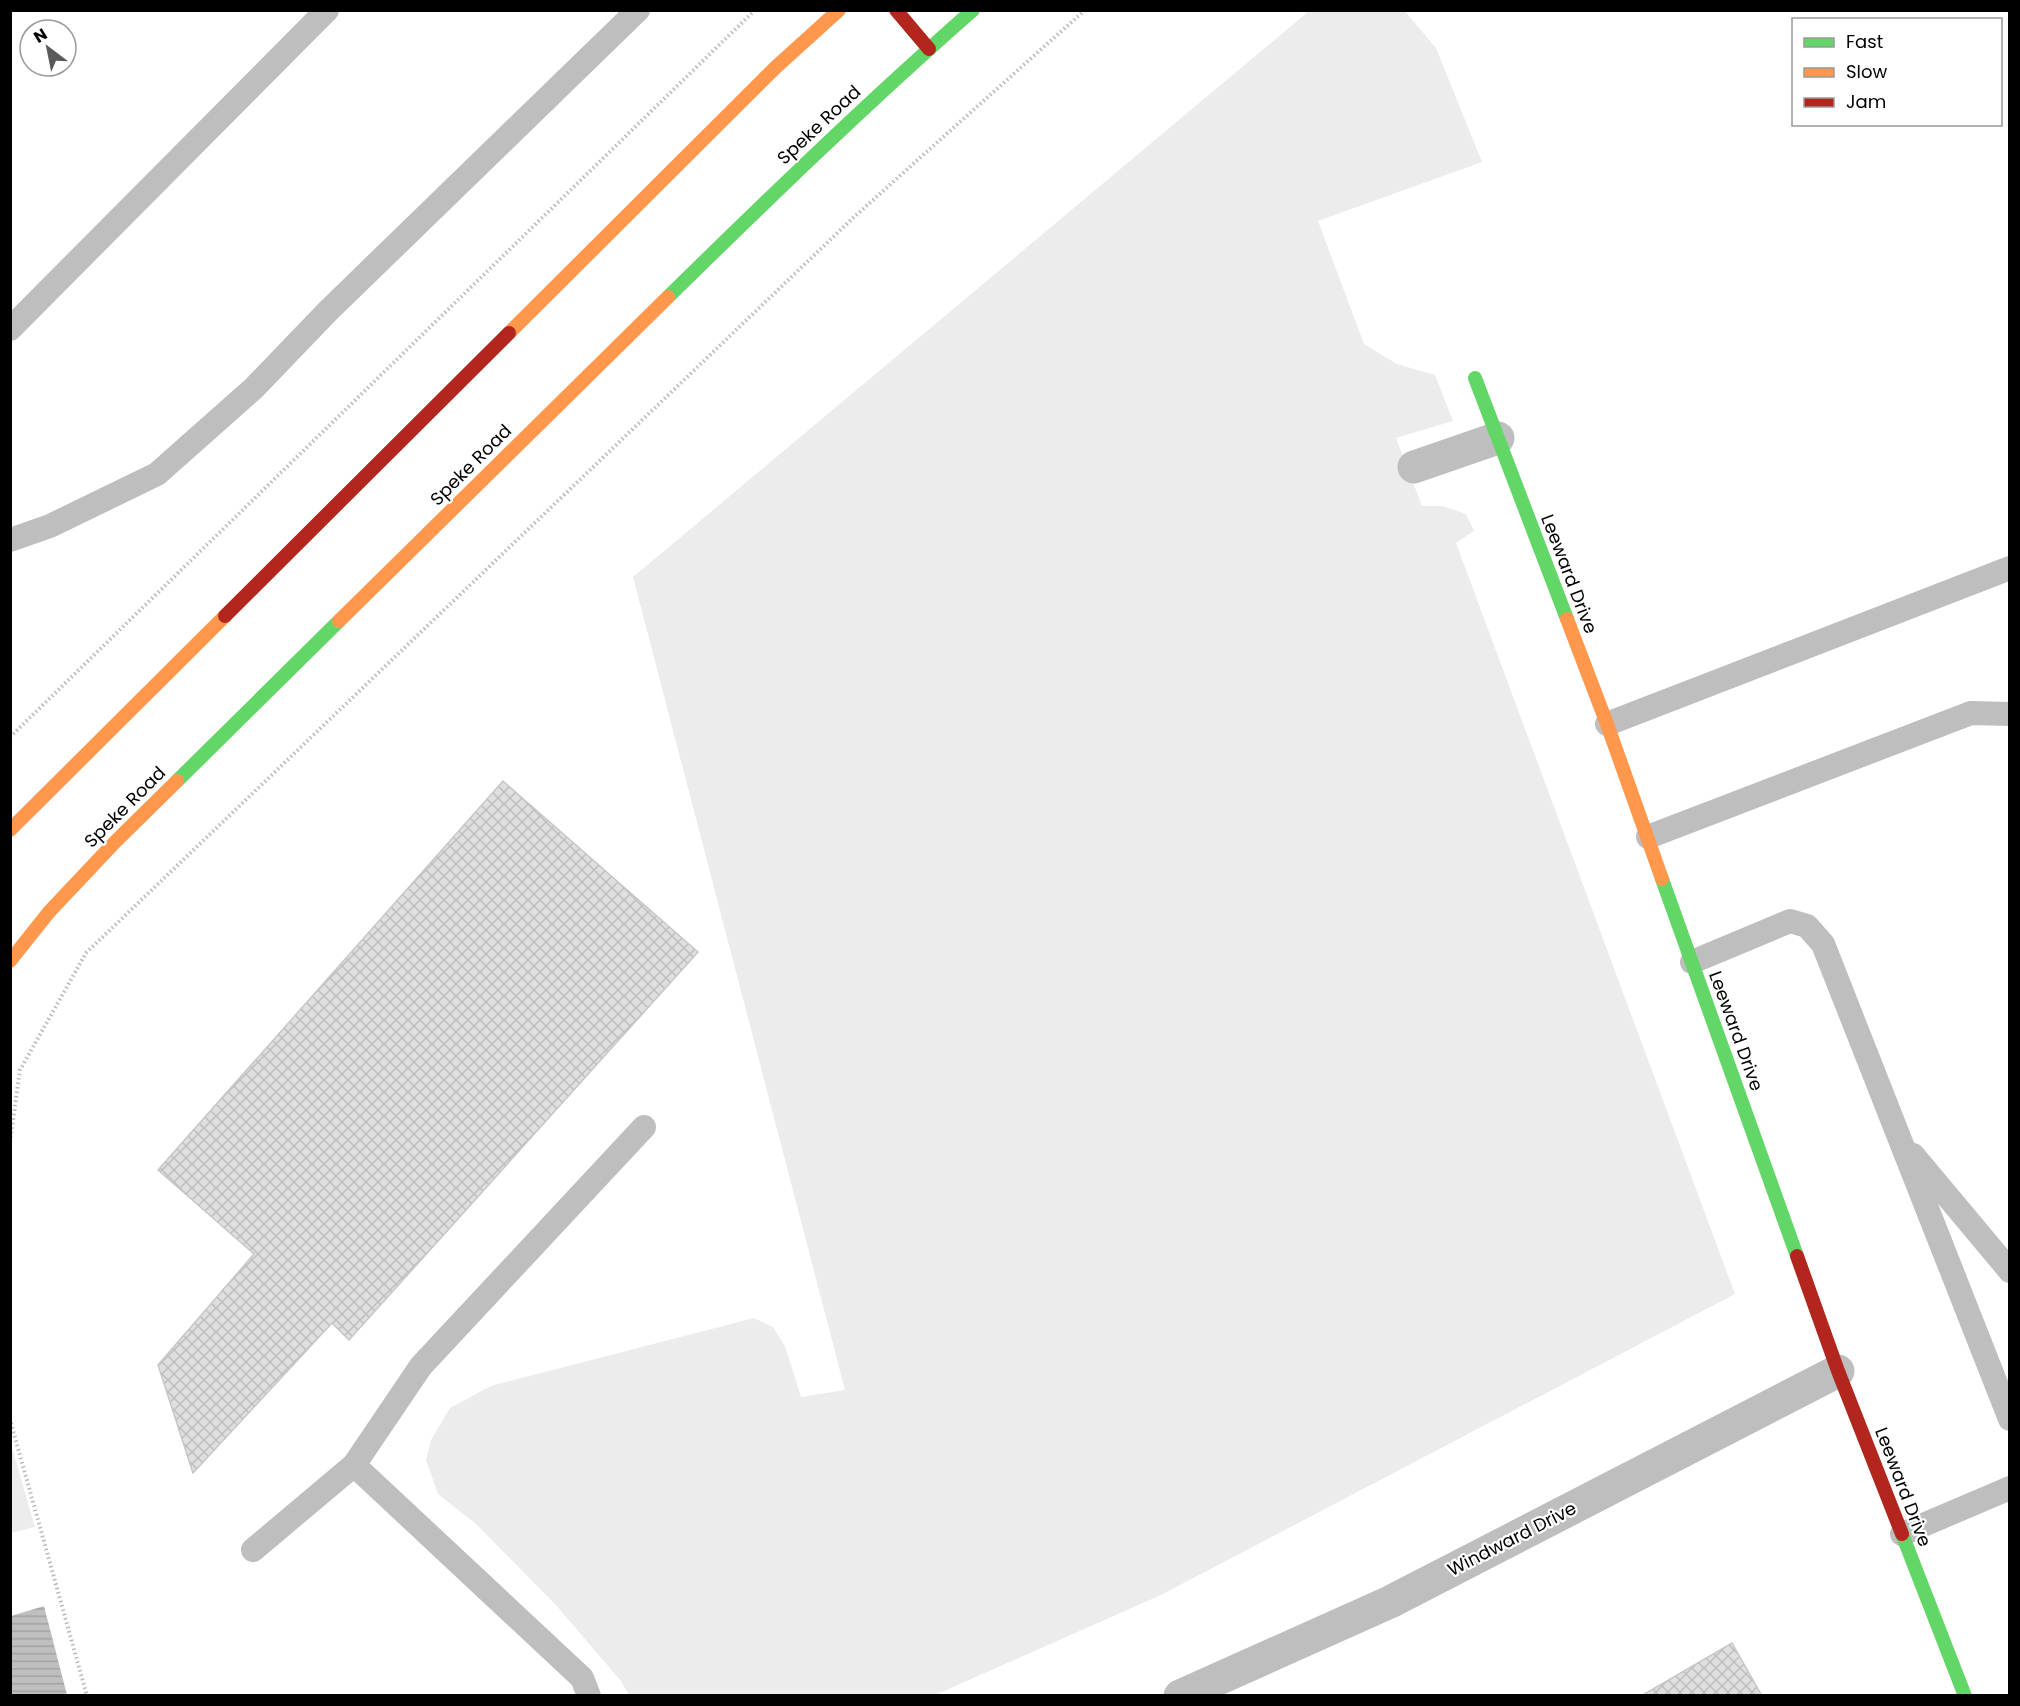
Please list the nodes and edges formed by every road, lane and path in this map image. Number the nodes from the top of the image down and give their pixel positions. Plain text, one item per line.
1 (327, 10) edge
2 (638, 10) edge
3 (755, 10) edge
4 (839, 10) edge
5 (896, 10) edge
6 (972, 10) edge
7 (1085, 10) edge
8 (929, 49) junction
9 (10, 329) edge
10 (1475, 378) dead end
11 (1498, 438) junction
12 (1414, 466) dead end
13 (10, 540) edge
14 (2010, 568) edge
15 (2010, 714) edge
16 (1607, 724) junction
17 (10, 737) edge
18 (10, 830) edge
19 (1648, 837) junction
20 (10, 961) edge
21 (1692, 962) junction
22 (644, 1127) dead end
23 (1900, 1139) junction
24 (10, 1142) edge
25 (2010, 1271) edge
26 (1838, 1371) junction
27 (2010, 1419) edge
28 (11, 1422) edge
29 (354, 1465) junction
30 (2010, 1488) edge
31 (1902, 1534) junction
32 (253, 1550) dead end
33 (87, 1695) edge
34 (589, 1695) edge
35 (1180, 1695) edge
36 (1965, 1695) edge

1 - 9 lane
2 - 13 lane
3 - 17 path
4 - 18 main road
5 - 8 main road
6 - 8 main road, Speke Road
7 - 24 path
8 - 20 main road, Speke Road
10 - 11 main road, Leeward Drive
11 - 12 street
11 - 16 main road, Leeward Drive
14 - 16 lane
15 - 19 lane
16 - 19 main road, Leeward Drive
19 - 21 main road, Leeward Drive
21 - 23 lane
21 - 26 main road, Leeward Drive
22 - 29 lane
23 - 25 lane
23 - 27 lane
26 - 31 main road, Leeward Drive
26 - 35 street, Windward Drive
28 - 33 path
29 - 32 lane
29 - 34 lane
30 - 31 lane
31 - 36 main road, Leeward Drive

